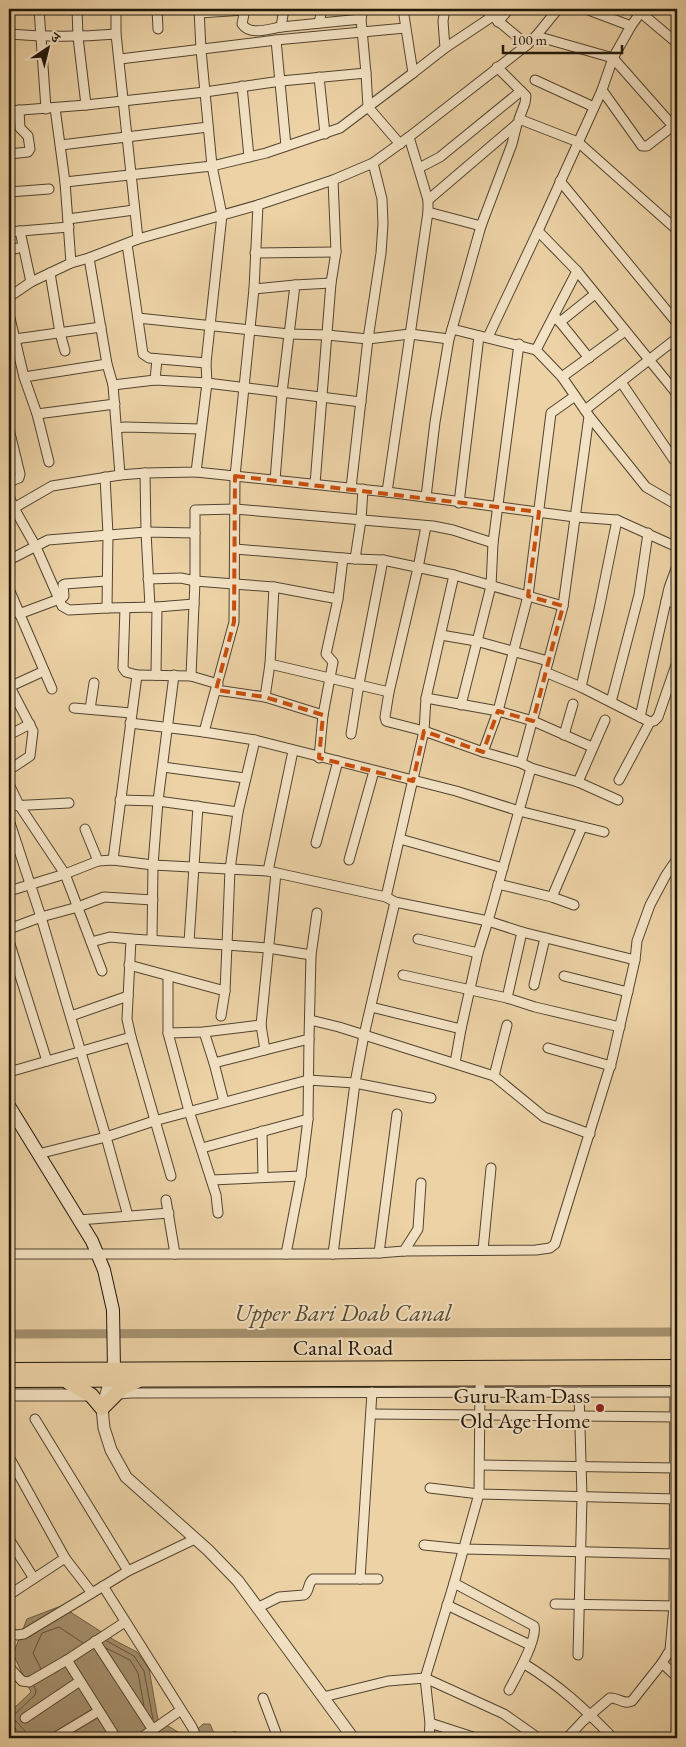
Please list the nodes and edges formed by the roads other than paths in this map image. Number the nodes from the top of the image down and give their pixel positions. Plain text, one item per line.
1 (39, 9) edge
2 (77, 9) edge
3 (116, 9) edge
4 (157, 9) edge
5 (245, 9) edge
6 (284, 9) edge
7 (322, 9) edge
8 (363, 9) edge
9 (403, 9) edge
10 (445, 9) edge
11 (484, 9) edge
12 (509, 9) edge
13 (558, 9) edge
14 (586, 9) edge
15 (641, 10) edge
16 (199, 11) edge
17 (361, 19) junction
18 (495, 19) junction
19 (319, 23) junction
20 (631, 26) junction
21 (281, 27) junction
22 (405, 28) junction
23 (158, 29) dead end
24 (363, 32) junction
25 (9, 34) edge
26 (116, 34) junction
27 (41, 36) junction
28 (536, 36) junction
29 (78, 37) junction
30 (276, 40) junction
31 (677, 43) edge
32 (527, 45) junction
33 (445, 48) junction
34 (201, 50) junction
35 (614, 58) junction
36 (120, 59) junction
37 (497, 67) junction
38 (413, 72) junction
39 (366, 73) junction
40 (319, 77) junction
41 (535, 80) dead end
42 (280, 81) junction
43 (242, 86) junction
44 (602, 90) junction
45 (521, 91) junction
46 (204, 92) junction
47 (124, 100) junction
48 (86, 105) junction
49 (368, 107) junction
50 (594, 107) junction
51 (51, 108) junction
52 (19, 110) junction
53 (9, 111) edge
54 (518, 122) junction
55 (676, 126) edge
56 (208, 127) junction
57 (325, 134) junction
58 (409, 137) junction
59 (127, 138) junction
60 (578, 142) junction
61 (400, 144) junction
62 (61, 145) junction
63 (286, 146) junction
64 (9, 154) edge
65 (249, 157) junction
66 (373, 162) junction
67 (212, 166) junction
68 (419, 168) junction
69 (130, 174) junction
70 (333, 180) junction
71 (560, 181) junction
72 (65, 182) junction
73 (49, 189) dead end
74 (9, 192) edge
75 (428, 200) junction
76 (258, 205) junction
77 (134, 210) junction
78 (428, 212) junction
79 (222, 215) junction
80 (68, 223) junction
81 (480, 226) junction
82 (677, 230) edge
83 (20, 231) junction
84 (538, 231) junction
85 (9, 232) edge
86 (138, 239) junction
87 (126, 244) junction
88 (24, 246) junction
89 (9, 250) edge
90 (336, 252) junction
91 (255, 253) junction
92 (89, 258) junction
93 (71, 263) junction
94 (577, 271) junction
95 (50, 273) junction
96 (32, 282) junction
97 (331, 283) junction
98 (295, 285) junction
99 (254, 289) junction
100 (595, 294) junction
101 (9, 297) edge
102 (9, 314) edge
103 (138, 318) junction
104 (557, 319) junction
105 (677, 323) edge
106 (210, 325) junction
107 (101, 328) junction
108 (452, 328) junction
109 (250, 330) junction
110 (625, 331) junction
111 (60, 333) junction
112 (289, 334) junction
113 (410, 334) junction
114 (327, 335) junction
115 (483, 336) junction
116 (677, 338) edge
117 (15, 339) junction
118 (368, 339) junction
119 (449, 339) junction
120 (519, 344) junction
121 (536, 350) junction
122 (65, 351) dead end
123 (589, 358) junction
124 (157, 359) junction
125 (649, 359) junction
126 (206, 363) junction
127 (107, 364) junction
128 (24, 377) junction
129 (562, 378) junction
130 (155, 380) junction
131 (621, 382) junction
132 (207, 383) junction
133 (113, 385) junction
134 (245, 388) junction
135 (282, 393) junction
136 (677, 394) edge
137 (575, 396) junction
138 (322, 398) junction
139 (361, 402) junction
140 (115, 404) junction
141 (587, 413) junction
142 (37, 414) junction
143 (116, 428) junction
144 (201, 429) junction
145 (9, 430) edge
146 (49, 462) dead end
147 (677, 462) edge
148 (196, 472) junction
149 (145, 473) junction
150 (120, 475) junction
151 (235, 476) junction
152 (106, 478) junction
153 (275, 480) junction
154 (9, 482) edge
155 (315, 484) junction
156 (351, 488) junction
157 (363, 489) junction
158 (387, 492) junction
159 (9, 496) edge
160 (426, 497) junction
161 (676, 501) edge
162 (459, 503) junction
163 (498, 506) junction
164 (14, 508) junction
165 (235, 510) junction
166 (539, 512) junction
167 (575, 517) junction
168 (361, 520) junction
169 (616, 520) junction
170 (426, 526) junction
171 (146, 532) junction
172 (195, 533) junction
173 (648, 533) junction
174 (108, 534) junction
175 (493, 543) junction
176 (36, 547) junction
177 (677, 547) edge
178 (235, 549) junction
179 (343, 558) junction
180 (355, 559) junction
181 (9, 560) edge
182 (383, 560) junction
183 (677, 566) edge
184 (418, 568) junction
185 (454, 575) junction
186 (148, 579) junction
187 (195, 581) junction
188 (106, 582) junction
189 (234, 584) junction
190 (491, 586) junction
191 (274, 588) junction
192 (9, 589) edge
193 (528, 596) junction
194 (338, 599) junction
195 (59, 600) junction
196 (666, 601) junction
197 (677, 603) edge
198 (194, 604) junction
199 (563, 606) junction
200 (153, 607) junction
201 (107, 608) junction
202 (125, 608) junction
203 (19, 614) junction
204 (441, 635) junction
205 (476, 641) junction
206 (513, 652) junction
207 (548, 661) junction
208 (677, 662) edge
209 (270, 664) junction
210 (44, 671) junction
211 (545, 672) junction
212 (136, 675) junction
213 (156, 675) junction
214 (174, 675) junction
215 (191, 676) junction
216 (330, 677) junction
217 (94, 683) dead end
218 (359, 684) junction
219 (9, 686) edge
220 (217, 687) junction
221 (581, 687) junction
222 (673, 687) edge
223 (52, 689) dead end
224 (388, 692) junction
225 (265, 697) junction
226 (426, 698) junction
227 (611, 702) junction
228 (573, 704) dead end
229 (461, 705) junction
230 (74, 708) dead end
231 (90, 709) junction
232 (498, 712) junction
233 (132, 713) junction
234 (323, 715) junction
235 (640, 718) junction
236 (605, 720) dead end
237 (533, 721) junction
238 (650, 722) junction
239 (130, 723) junction
240 (30, 724) junction
241 (168, 728) junction
242 (424, 731) junction
243 (204, 732) junction
244 (351, 734) dead end
245 (9, 735) edge
246 (564, 735) junction
247 (255, 740) junction
248 (592, 747) junction
249 (293, 751) junction
250 (483, 752) junction
251 (319, 758) junction
252 (338, 762) junction
253 (521, 762) junction
254 (163, 767) junction
255 (531, 768) junction
256 (9, 770) edge
257 (374, 771) junction
258 (245, 778) junction
259 (619, 780) dead end
260 (413, 781) junction
261 (578, 782) junction
262 (9, 784) edge
263 (120, 800) junction
264 (618, 800) dead end
265 (158, 801) junction
266 (68, 803) dead end
267 (19, 805) junction
268 (9, 806) edge
269 (198, 806) junction
270 (519, 811) junction
271 (238, 812) junction
272 (9, 820) edge
273 (582, 827) junction
274 (85, 829) dead end
275 (604, 832) dead end
276 (400, 838) junction
277 (316, 843) dead end
278 (677, 859) edge
279 (113, 860) junction
280 (349, 860) dead end
281 (98, 861) junction
282 (153, 865) junction
283 (194, 867) junction
284 (503, 868) junction
285 (230, 869) junction
286 (272, 872) junction
287 (65, 874) junction
288 (30, 884) junction
289 (498, 884) junction
290 (9, 891) edge
291 (386, 898) junction
292 (552, 898) junction
293 (153, 900) junction
294 (395, 902) junction
295 (574, 905) dead end
296 (78, 907) junction
297 (317, 913) dead end
298 (41, 917) junction
299 (488, 921) junction
300 (9, 929) edge
301 (522, 932) junction
302 (545, 938) junction
303 (131, 939) junction
304 (152, 939) junction
305 (418, 940) dead end
306 (9, 941) edge
307 (91, 942) junction
308 (189, 942) junction
309 (227, 945) junction
310 (268, 948) junction
311 (478, 953) junction
312 (311, 955) junction
313 (635, 960) junction
314 (129, 965) junction
315 (102, 971) dead end
316 (402, 975) dead end
317 (168, 976) junction
318 (564, 976) dead end
319 (534, 985) dead end
320 (225, 991) junction
321 (470, 991) junction
322 (628, 992) junction
323 (128, 996) junction
324 (507, 998) junction
325 (371, 1007) junction
326 (71, 1016) junction
327 (221, 1016) dead end
328 (310, 1020) junction
329 (261, 1025) junction
330 (507, 1025) dead end
331 (620, 1027) junction
332 (461, 1029) junction
333 (168, 1032) junction
334 (204, 1032) junction
335 (364, 1035) junction
336 (131, 1037) junction
337 (309, 1039) junction
338 (548, 1048) dead end
339 (265, 1050) junction
340 (81, 1051) junction
341 (46, 1060) junction
342 (214, 1063) junction
343 (455, 1063) junction
344 (611, 1066) junction
345 (9, 1072) edge
346 (494, 1076) junction
347 (308, 1080) junction
348 (355, 1083) junction
349 (431, 1098) dead end
350 (224, 1102) junction
351 (9, 1107) edge
352 (189, 1112) junction
353 (397, 1114) dead end
354 (308, 1119) junction
355 (154, 1121) junction
356 (262, 1131) junction
357 (590, 1134) junction
358 (106, 1137) junction
359 (202, 1148) junction
360 (38, 1154) junction
361 (491, 1168) dead end
362 (171, 1176) dead end
363 (301, 1176) junction
364 (263, 1177) junction
365 (212, 1180) junction
366 (421, 1183) dead end
367 (166, 1200) dead end
368 (169, 1213) junction
369 (218, 1213) dead end
370 (128, 1216) junction
371 (79, 1220) junction
372 (483, 1250) junction
373 (404, 1251) junction
374 (11, 1252) edge
375 (379, 1253) junction
376 (97, 1254) junction
377 (175, 1254) junction
378 (286, 1254) junction
379 (333, 1254) junction
380 (9, 1370) edge
381 (111, 1375) junction
382 (9, 1380) edge
383 (65, 1380) junction
384 (141, 1380) junction
385 (676, 1381) edge
386 (480, 1385) junction
387 (372, 1392) junction
388 (579, 1392) junction
389 (115, 1394) junction
390 (9, 1395) edge
391 (91, 1395) junction
392 (102, 1408) junction
393 (371, 1414) junction
394 (481, 1416) junction
395 (580, 1416) junction
396 (676, 1417) edge
397 (35, 1419) dead end
398 (9, 1457) edge
399 (481, 1465) junction
400 (581, 1467) junction
401 (676, 1468) edge
402 (430, 1488) dead end
403 (479, 1494) junction
404 (582, 1497) junction
405 (676, 1499) edge
406 (9, 1539) edge
407 (195, 1539) junction
408 (424, 1545) dead end
409 (463, 1549) junction
410 (580, 1552) junction
411 (676, 1554) edge
412 (65, 1558) junction
413 (128, 1571) junction
414 (33, 1577) junction
415 (360, 1579) junction
416 (378, 1579) dead end
417 (454, 1583) junction
418 (103, 1586) junction
419 (92, 1593) junction
420 (9, 1595) edge
421 (555, 1604) dead end
422 (578, 1604) junction
423 (448, 1605) junction
424 (675, 1606) edge
425 (257, 1608) junction
426 (125, 1622) junction
427 (9, 1633) edge
428 (96, 1641) junction
429 (530, 1645) junction
430 (578, 1655) dead end
431 (68, 1660) junction
432 (524, 1662) junction
433 (662, 1663) junction
434 (9, 1667) edge
435 (677, 1677) edge
436 (425, 1678) junction
437 (80, 1681) junction
438 (509, 1690) dead end
439 (323, 1697) junction
440 (263, 1698) dead end
441 (181, 1710) junction
442 (99, 1711) junction
443 (590, 1714) junction
444 (25, 1718) dead end
445 (430, 1723) junction
446 (154, 1730) junction
447 (54, 1738) edge
448 (115, 1738) edge
449 (141, 1738) edge
450 (197, 1738) edge
451 (229, 1738) edge
452 (239, 1738) edge
453 (278, 1738) edge
454 (354, 1738) edge
455 (429, 1738) edge
456 (476, 1738) edge
457 (538, 1738) edge
458 (566, 1738) edge
459 (613, 1738) edge

1 - 27 street
2 - 29 street
3 - 26 street
4 - 23 street
5 - 16 street
5 - 21 street
6 - 21 street
7 - 19 street
8 - 17 street
9 - 22 street
10 - 33 street
11 - 18 street
12 - 18 street
13 - 28 street
14 - 20 street
15 - 20 street
15 - 31 street
16 - 34 street
17 - 19 street
17 - 24 street
18 - 32 street
18 - 33 street
19 - 21 street
20 - 35 street
22 - 24 street
22 - 38 street
24 - 30 street
24 - 39 street
25 - 27 street
26 - 29 street
26 - 36 street
27 - 29 street
27 - 51 street
28 - 32 street
28 - 35 street
29 - 48 street
30 - 34 street
30 - 42 street
32 - 37 street
33 - 38 street
34 - 36 street
34 - 46 street
35 - 44 street
35 - 55 street
36 - 47 street
37 - 45 street
37 - 58 street
38 - 49 street
39 - 40 street
39 - 49 street
40 - 42 street
40 - 57 street
41 - 50 street
42 - 43 street
42 - 63 street
43 - 46 street
43 - 65 street
44 - 50 street
44 - 55 street
45 - 54 street
45 - 68 street
46 - 47 street
46 - 56 street
47 - 48 street
47 - 59 street
48 - 51 street
49 - 57 street
49 - 61 street
50 - 60 street
51 - 52 street
51 - 62 street
52 - 53 street
52 - 64 street
54 - 60 street
54 - 75 street
54 - 81 street
56 - 59 street
56 - 67 street
57 - 63 street
58 - 61 street
58 - 68 street
59 - 62 street
59 - 69 street
60 - 71 street
60 - 82 street
61 - 66 street
62 - 72 street
63 - 65 street
65 - 67 street
66 - 70 street
66 - 118 street
67 - 69 street
67 - 79 street
68 - 75 street
69 - 72 street
69 - 77 street
70 - 76 street
70 - 90 street
71 - 84 street
71 - 105 street
72 - 80 street
73 - 74 street
75 - 78 street
76 - 79 street
76 - 91 street
77 - 80 street
77 - 86 street
78 - 81 street
78 - 113 street
79 - 86 street
79 - 106 street
80 - 83 street
80 - 93 street
81 - 108 street
83 - 85 street
83 - 88 street
84 - 94 street
84 - 115 street
86 - 87 street
87 - 92 street
87 - 103 street
88 - 89 street
88 - 96 street
90 - 91 street
90 - 97 street
91 - 99 street
92 - 93 street
92 - 107 street
93 - 95 street
94 - 100 street
94 - 104 street
95 - 96 street
95 - 111 street
96 - 101 street
97 - 98 street
97 - 114 street
98 - 99 street
98 - 112 street
99 - 109 street
100 - 104 street
100 - 110 street
102 - 117 street
103 - 106 street
103 - 124 street
104 - 121 street
104 - 123 street
106 - 109 street
106 - 126 street
107 - 111 street
107 - 127 street
108 - 115 street
108 - 119 street
109 - 112 street
109 - 134 street
110 - 123 street
110 - 125 street
111 - 117 street
111 - 122 street
112 - 114 street
112 - 135 street
113 - 118 street
113 - 119 street
113 - 158 street
114 - 118 street
114 - 138 street
115 - 120 street
115 - 162 street
116 - 125 street
117 - 128 street
118 - 139 street
119 - 160 street
120 - 121 street
120 - 163 street
121 - 129 street
123 - 129 street
124 - 126 street
124 - 130 street
125 - 131 street
125 - 136 street
126 - 132 street
127 - 128 street
127 - 133 street
128 - 142 street
129 - 137 street
130 - 132 street
130 - 133 street
131 - 141 street
131 - 147 street
132 - 134 street
132 - 144 street
133 - 140 street
134 - 135 street
134 - 151 street
135 - 138 street
135 - 153 street
137 - 141 street
137 - 166 street
138 - 139 street
138 - 155 street
139 - 156 street
140 - 142 street
140 - 143 street
141 - 161 street
141 - 167 street
142 - 146 street
143 - 144 street
143 - 150 street
144 - 148 street
145 - 154 street
148 - 149 street
148 - 151 street
149 - 150 street
149 - 171 street
150 - 152 street
151 - 153 street
151 - 165 street
152 - 164 street
152 - 174 street
153 - 155 street
155 - 156 street
156 - 157 street
157 - 158 street
157 - 168 street
158 - 160 street
159 - 164 street
160 - 162 street
162 - 163 street
163 - 166 street
163 - 175 street
164 - 176 street
165 - 168 street
165 - 172 street
165 - 178 street
166 - 167 street
166 - 193 street
167 - 169 street
167 - 199 street
168 - 170 street
168 - 180 street
169 - 173 street
169 - 221 street
170 - 175 street
170 - 184 street
171 - 172 street
171 - 174 street
171 - 186 street
172 - 187 street
173 - 177 street
173 - 227 street
174 - 176 street
174 - 188 street
175 - 190 street
176 - 181 street
176 - 195 street
178 - 179 street
178 - 189 street
179 - 180 street
179 - 194 street
180 - 182 street
182 - 184 street
182 - 218 street
183 - 196 street
184 - 185 street
184 - 224 street
185 - 190 street
185 - 204 street
186 - 187 street
186 - 200 street
187 - 189 street
187 - 198 street
188 - 195 street
188 - 201 street
189 - 191 street
189 - 220 street
190 - 193 street
190 - 205 street
191 - 194 street
191 - 209 street
192 - 203 street
193 - 199 street
193 - 206 street
194 - 216 street
195 - 201 street
195 - 203 street
196 - 197 street
196 - 235 street
198 - 200 street
198 - 215 street
199 - 207 street
200 - 202 street
200 - 213 street
201 - 202 street
202 - 212 street
203 - 210 street
204 - 205 street
204 - 226 street
205 - 206 street
205 - 229 street
206 - 207 street
206 - 232 street
207 - 211 street
208 - 222 street
209 - 216 street
209 - 225 street
210 - 219 street
210 - 223 street
211 - 221 street
211 - 237 street
212 - 213 street
212 - 233 street
213 - 214 street
214 - 215 street
214 - 241 street
215 - 220 street
216 - 218 street
216 - 234 street
217 - 231 street
218 - 224 street
218 - 244 street
219 - 240 street
220 - 225 street
220 - 243 street
221 - 227 street
222 - 238 street
224 - 242 street
225 - 234 street
226 - 229 street
226 - 242 street
227 - 235 street
228 - 246 street
229 - 232 street
230 - 231 street
231 - 233 street
232 - 237 street
232 - 250 street
233 - 239 street
234 - 251 street
235 - 238 street
236 - 248 street
237 - 246 street
237 - 253 street
238 - 259 street
239 - 241 street
239 - 263 street
240 - 245 street
240 - 256 street
241 - 243 street
241 - 254 street
242 - 250 street
242 - 260 street
243 - 247 street
246 - 248 street
247 - 249 street
247 - 258 street
248 - 261 street
249 - 251 street
249 - 286 street
250 - 253 street
251 - 252 street
252 - 257 street
252 - 277 street
253 - 255 street
254 - 258 street
254 - 265 street
255 - 261 street
255 - 270 street
257 - 260 street
257 - 280 street
258 - 271 street
260 - 270 street
260 - 276 street
261 - 264 street
262 - 267 street
263 - 265 street
263 - 279 street
265 - 269 street
265 - 282 street
266 - 267 street
267 - 268 street
267 - 287 street
269 - 271 street
269 - 283 street
270 - 273 street
270 - 284 street
271 - 285 street
272 - 288 street
273 - 275 street
273 - 292 street
274 - 281 street
276 - 284 street
276 - 291 street
278 - 313 street
279 - 281 street
279 - 282 street
281 - 287 street
282 - 283 street
282 - 293 street
283 - 285 street
283 - 308 street
284 - 289 street
285 - 286 street
285 - 309 street
286 - 291 street
286 - 310 street
287 - 288 street
287 - 296 street
288 - 290 street
288 - 298 street
289 - 292 street
289 - 299 street
291 - 294 street
292 - 295 street
293 - 296 street
293 - 304 street
294 - 299 street
294 - 325 street
296 - 298 street
296 - 307 street
297 - 312 street
298 - 300 street
298 - 326 street
299 - 301 street
299 - 311 street
301 - 302 street
301 - 324 street
302 - 313 street
302 - 319 street
303 - 304 street
303 - 307 street
303 - 314 street
304 - 308 street
305 - 311 street
306 - 341 street
307 - 315 street
308 - 309 street
309 - 310 street
309 - 320 street
310 - 312 street
310 - 329 street
311 - 321 street
312 - 328 street
313 - 322 street
314 - 317 street
314 - 323 street
316 - 321 street
317 - 320 street
317 - 333 street
318 - 322 street
320 - 327 street
321 - 324 street
321 - 332 street
322 - 331 street
323 - 326 street
323 - 336 street
324 - 331 street
325 - 332 street
325 - 335 street
326 - 340 street
328 - 335 street
328 - 337 street
329 - 334 street
329 - 339 street
330 - 346 street
331 - 344 street
332 - 343 street
333 - 334 street
333 - 352 street
334 - 342 street
335 - 343 street
335 - 348 street
336 - 340 street
336 - 355 street
337 - 339 street
337 - 347 street
338 - 344 street
339 - 342 street
340 - 341 street
340 - 358 street
341 - 345 street
342 - 350 street
343 - 346 street
344 - 357 street
346 - 357 street
347 - 348 street
347 - 350 street
347 - 354 street
348 - 349 street
348 - 379 street
350 - 352 street
351 - 360 main road
352 - 355 street
352 - 359 street
353 - 375 street
354 - 356 street
354 - 363 street
355 - 358 street
355 - 362 street
356 - 359 street
356 - 364 street
357 - 372 street
358 - 360 street
358 - 370 street
359 - 365 street
360 - 371 main road
361 - 372 street
363 - 364 street
363 - 378 street
364 - 365 street
365 - 369 street
366 - 373 street
367 - 368 street
368 - 370 street
368 - 377 street
370 - 371 street
371 - 376 main road
372 - 373 street
373 - 375 street
374 - 376 street
375 - 379 street
376 - 377 street
376 - 381 main road
377 - 378 street
378 - 379 street
380 - 381 main road, Canal Road
381 - 383 main road, Canal Road
381 - 384 main road, Canal Road
381 - 385 main road, Canal Road
381 - 392 street
382 - 383 main road, Canal Road
383 - 391 main road
384 - 386 main road, Canal Road
384 - 389 main road
385 - 386 main road, Canal Road
385 - 388 street
385 - 396 street
386 - 387 street
386 - 388 street
386 - 394 street
387 - 389 street
387 - 393 street
388 - 395 street
389 - 392 main road
390 - 391 street
391 - 392 main road
392 - 407 street
393 - 394 street
393 - 415 street
394 - 395 street
394 - 399 street
395 - 396 street
395 - 400 street
396 - 401 street
397 - 413 street
398 - 412 street
399 - 400 street
399 - 403 street
400 - 401 street
400 - 404 street
401 - 405 street
402 - 403 street
403 - 404 street
403 - 409 street
404 - 405 street
404 - 410 street
405 - 411 street
406 - 414 street
407 - 413 street
407 - 425 street
408 - 409 street
409 - 410 street
409 - 417 street
410 - 411 street
410 - 422 street
411 - 424 street
412 - 414 street
412 - 419 street
413 - 418 street
414 - 420 street
415 - 416 street
415 - 425 street
417 - 423 street
417 - 429 street
418 - 419 street
418 - 426 street
419 - 427 street
421 - 422 street
422 - 424 street
422 - 430 street
423 - 429 street
423 - 436 street
424 - 433 street
425 - 439 street
426 - 428 street
426 - 441 street
428 - 431 street
428 - 446 street
429 - 432 street
431 - 434 street
431 - 437 street
432 - 438 street
432 - 443 street
433 - 435 street
433 - 443 street
436 - 439 street
436 - 445 street
436 - 457 street
437 - 442 street
437 - 444 street
439 - 454 street
440 - 453 street
441 - 446 street
441 - 450 street
442 - 447 street
442 - 448 street
443 - 458 street
443 - 459 street
445 - 455 street
445 - 456 street
446 - 449 street
451 - 452 street

